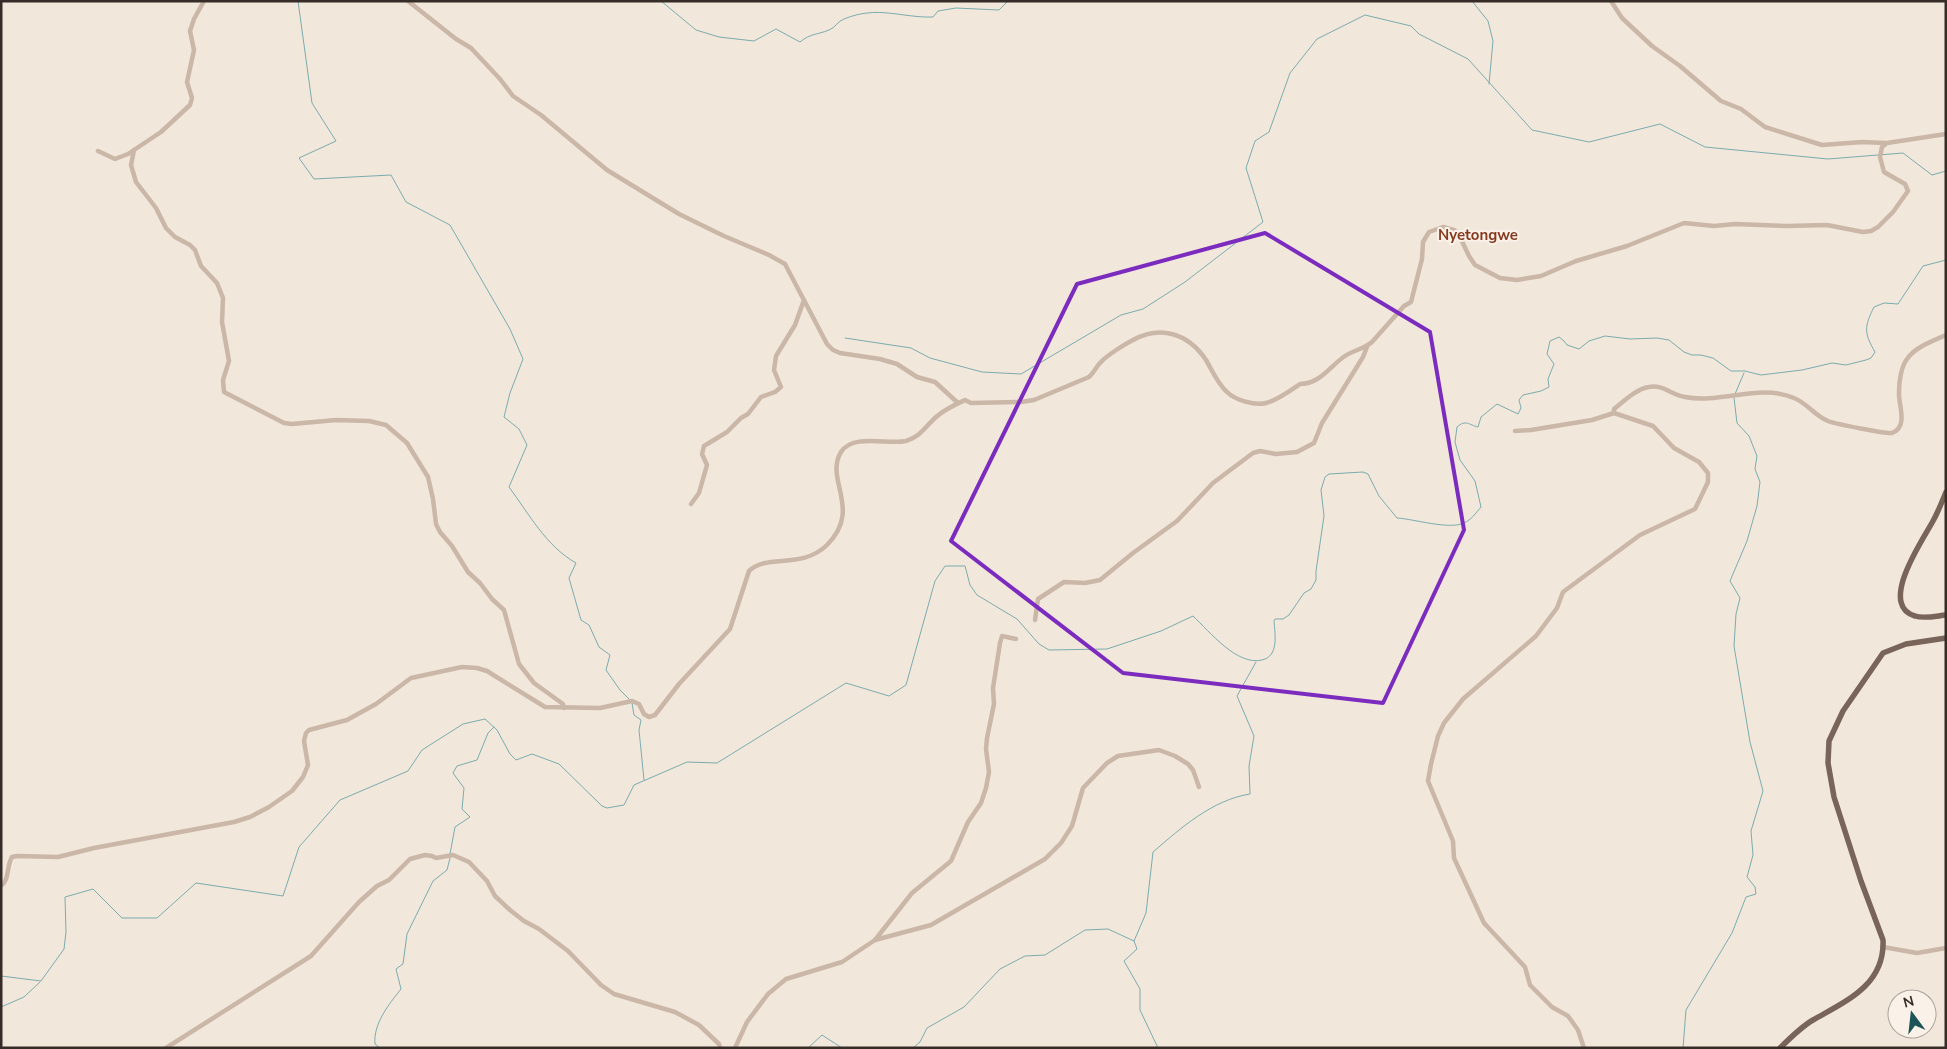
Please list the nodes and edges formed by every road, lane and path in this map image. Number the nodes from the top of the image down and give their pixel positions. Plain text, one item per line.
1 (204, 1) edge
2 (408, 1) edge
3 (1611, 1) edge
4 (1946, 134) edge
5 (1887, 143) junction
6 (134, 150) junction
7 (98, 151) dead end
8 (804, 300) junction
9 (1946, 336) edge
10 (1368, 346) junction
11 (958, 403) junction
12 (1614, 413) junction
13 (1515, 431) dead end
14 (1946, 492) edge
15 (691, 504) dead end
16 (1946, 615) edge
17 (1035, 620) dead end
18 (1016, 638) dead end
19 (1946, 638) edge
20 (564, 708) junction
21 (1200, 787) dead end
22 (1, 886) edge
23 (875, 940) junction
24 (1883, 947) junction
25 (1946, 948) edge
26 (166, 1048) edge
27 (720, 1048) edge
28 (735, 1048) edge
29 (1584, 1048) edge
30 (1780, 1048) edge

1 - 6 street
2 - 8 street
3 - 5 street
4 - 5 street
5 - 10 street
6 - 7 street
6 - 20 street
8 - 11 street
8 - 15 street
9 - 12 street
10 - 11 street
10 - 17 street
11 - 20 street
12 - 13 street
12 - 29 street
14 - 16 main road
18 - 23 street
19 - 24 main road
20 - 22 street
21 - 23 street
23 - 28 street
24 - 25 street
24 - 30 main road
26 - 27 street

